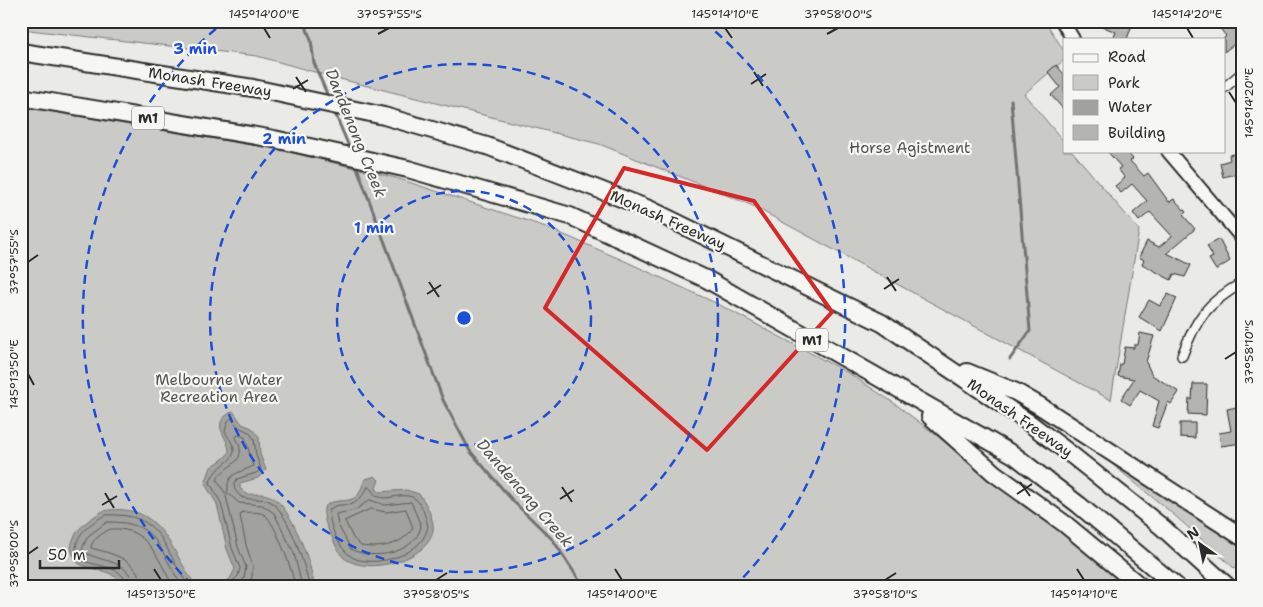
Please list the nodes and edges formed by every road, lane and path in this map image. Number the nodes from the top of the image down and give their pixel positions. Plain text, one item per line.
1 (1062, 21) edge
2 (1072, 38) edge
3 (21, 52) edge
4 (1242, 73) edge
5 (1226, 86) edge
6 (21, 97) edge
7 (1169, 152) edge
8 (1242, 238) edge
9 (1242, 282) edge
10 (1182, 356) dead end
11 (932, 358) junction
12 (904, 393) junction
13 (1242, 537) edge
14 (1140, 586) edge
15 (1176, 586) edge
16 (1227, 586) edge

1 - 2 street
3 - 11 highway, Monash Freeway
4 - 5 street
6 - 12 highway, M1
7 - 8 street
9 - 10 street
11 - 13 highway
11 - 16 highway, Monash Freeway
12 - 14 highway
12 - 15 highway, M1

